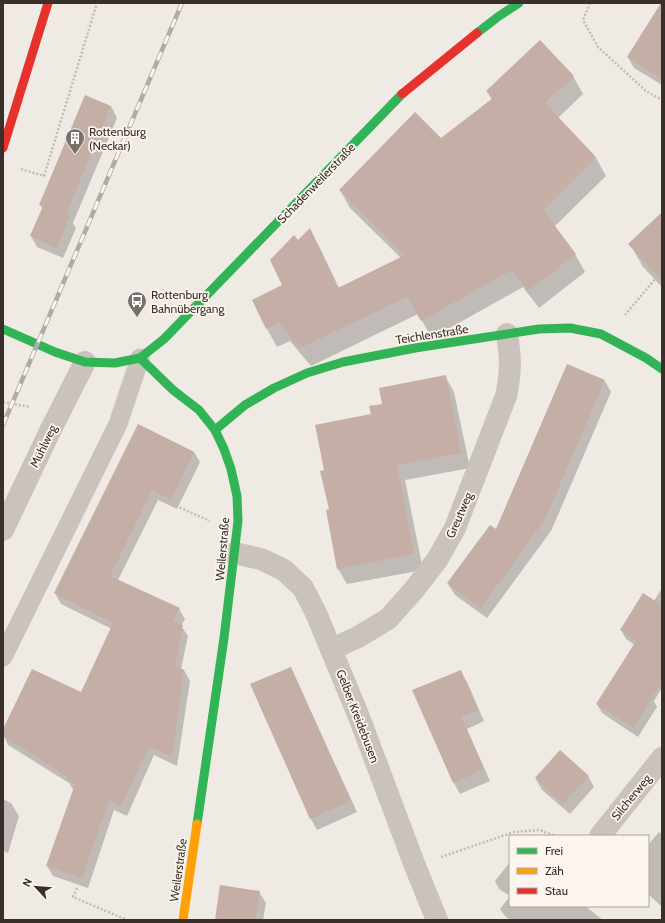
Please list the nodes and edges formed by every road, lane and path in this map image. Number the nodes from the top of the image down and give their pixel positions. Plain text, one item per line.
1 (48, 3) edge
2 (97, 3) edge
3 (519, 3) edge
4 (590, 3) edge
5 (499, 9) edge
6 (662, 100) edge
7 (3, 148) edge
8 (16, 167) dead end
9 (656, 278) dead end
10 (3, 329) edge
11 (507, 334) junction
12 (608, 337) junction
13 (140, 358) junction
14 (85, 362) junction
15 (662, 369) edge
16 (215, 430) junction
17 (176, 506) dead end
18 (3, 530) edge
19 (235, 543) junction
20 (332, 649) junction
21 (3, 657) edge
22 (662, 758) edge
23 (552, 835) edge
24 (601, 835) edge
25 (450, 854) dead end
26 (77, 888) dead end
27 (127, 920) edge
28 (183, 920) edge
29 (437, 920) edge

1 - 7 street
2 - 8 path
3 - 5 street, Schadenweilerstraße
4 - 6 path
5 - 13 street, Schadenweilerstraße
9 - 12 path
10 - 14 street
11 - 12 street, Teichlenstraße
11 - 16 street, Teichlenstraße
11 - 20 street, Greutweg
12 - 15 street, Teichlenstraße
13 - 14 street
13 - 16 street, Weilerstraße
13 - 21 lane
14 - 18 street, Mühlweg
16 - 19 street, Weilerstraße
17 - 19 path
19 - 20 street, Gelber Kreidebusen
19 - 28 street, Weilerstraße
20 - 29 street, Gelber Kreidebusen
22 - 24 street, Silcherweg
23 - 25 path
26 - 27 path

